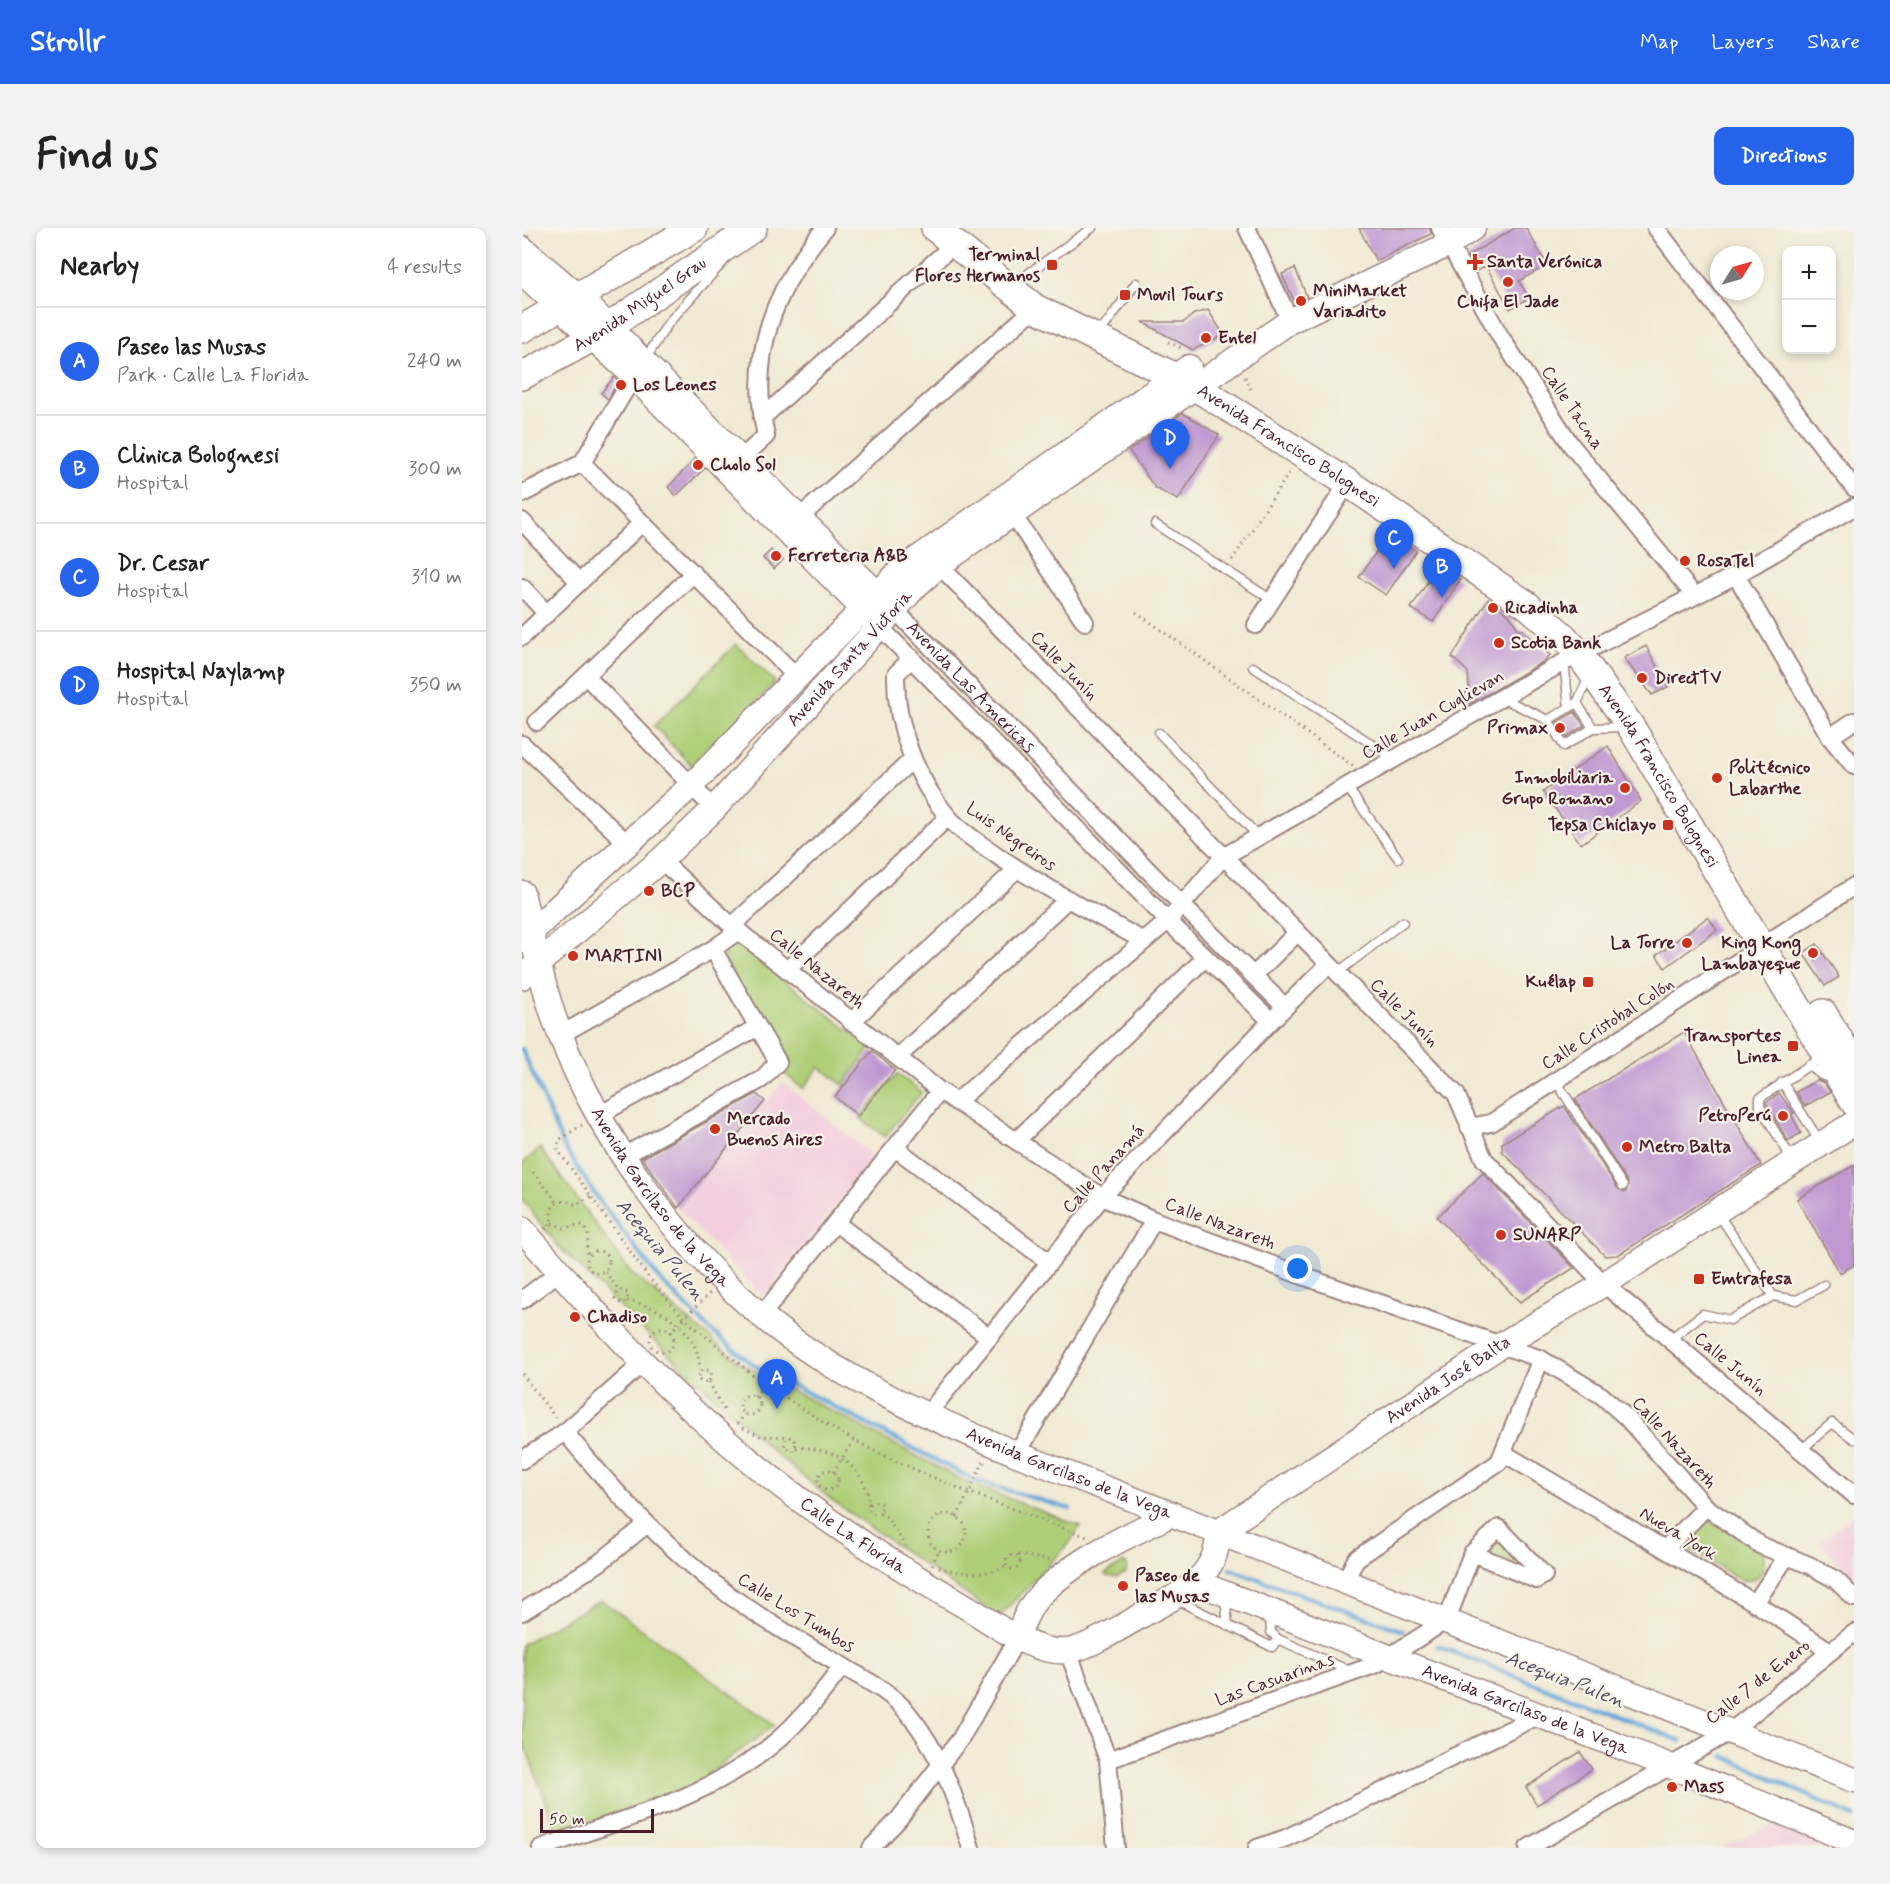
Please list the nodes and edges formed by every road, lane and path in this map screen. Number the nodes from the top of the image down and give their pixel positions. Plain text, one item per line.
1 (694, 228) edge
2 (754, 228) edge
3 (825, 228) edge
4 (1092, 228) edge
5 (1247, 228) edge
6 (1473, 228) edge
7 (1656, 228) edge
8 (951, 233) edge
9 (1445, 236) edge
10 (522, 248) edge
11 (522, 272) edge
12 (1022, 278) junction
13 (1136, 283) dead end
14 (570, 302) junction
15 (1035, 309) junction
16 (1290, 321) junction
17 (525, 323) edge
18 (601, 332) junction
19 (1100, 332) junction
20 (639, 368) junction
21 (522, 376) edge
22 (1191, 377) junction
23 (1245, 377) dead end
24 (1252, 392) dead end
25 (762, 418) junction
26 (1302, 454) junction
27 (582, 463) junction
28 (735, 465) junction
29 (1348, 483) junction
30 (1854, 488) edge
31 (522, 494) edge
32 (1007, 505) junction
33 (1854, 507) edge
34 (799, 518) junction
35 (522, 521) edge
36 (642, 523) junction
37 (1155, 524) dead end
38 (932, 558) junction
39 (1226, 570) junction
40 (693, 574) junction
41 (1736, 575) junction
42 (579, 582) junction
43 (522, 587) edge
44 (1693, 594) junction
45 (1272, 600) junction
46 (870, 601) junction
47 (1136, 612) dead end
48 (547, 614) junction
49 (888, 618) junction
50 (1085, 622) dead end
51 (1256, 625) dead end
52 (522, 637) edge
53 (912, 658) junction
54 (1582, 659) junction
55 (1253, 667) dead end
56 (586, 676) junction
57 (797, 677) junction
58 (1502, 698) junction
59 (1573, 705) junction
60 (1548, 720) junction
61 (1854, 721) edge
62 (537, 722) dead end
63 (1631, 727) junction
64 (1593, 728) junction
65 (1159, 733) dead end
66 (1830, 737) junction
67 (522, 744) edge
68 (913, 759) junction
69 (1396, 759) junction
70 (1854, 766) edge
71 (1367, 776) junction
72 (692, 785) junction
73 (1347, 787) junction
74 (714, 809) junction
75 (948, 817) junction
76 (1259, 837) junction
77 (628, 844) junction
78 (1223, 857) junction
79 (1398, 858) dead end
80 (661, 860) junction
81 (1017, 869) junction
82 (1854, 886) edge
83 (522, 893) edge
84 (1068, 899) junction
85 (1183, 906) junction
86 (1168, 921) junction
87 (1403, 922) dead end
88 (735, 928) junction
89 (1296, 934) junction
90 (526, 937) edge
91 (1144, 941) junction
92 (1770, 942) junction
93 (712, 949) junction
94 (1205, 958) junction
95 (1332, 969) junction
96 (530, 970) edge
97 (787, 970) junction
98 (1254, 975) junction
99 (1285, 1006) junction
100 (1271, 1021) junction
101 (851, 1022) junction
102 (758, 1027) junction
103 (560, 1035) junction
104 (898, 1057) junction
105 (1817, 1060) junction
106 (1556, 1081) junction
107 (1782, 1082) junction
108 (1850, 1084) edge
109 (940, 1091) junction
110 (956, 1102) junction
111 (599, 1115) junction
112 (1854, 1123) edge
113 (1469, 1127) junction
114 (566, 1135) dead end
115 (1016, 1141) junction
116 (1821, 1144) junction
117 (896, 1148) junction
118 (622, 1156) junction
119 (1794, 1162) junction
120 (533, 1172) dead end
121 (1623, 1186) dead end
122 (591, 1196) junction
123 (1102, 1197) junction
124 (557, 1202) junction
125 (1716, 1212) junction
126 (1154, 1220) junction
127 (552, 1223) junction
128 (837, 1224) junction
129 (527, 1235) edge
130 (588, 1258) junction
131 (1048, 1262) junction
132 (559, 1272) junction
133 (605, 1272) junction
134 (1604, 1284) junction
135 (1824, 1286) dead end
136 (619, 1290) junction
137 (1773, 1296) junction
138 (522, 1300) edge
139 (627, 1301) junction
140 (699, 1304) dead end
141 (761, 1316) junction
142 (686, 1317) junction
143 (679, 1324) junction
144 (670, 1332) junction
145 (988, 1336) junction
146 (1670, 1340) junction
147 (1501, 1345) junction
148 (1541, 1359) junction
149 (643, 1363) junction
150 (700, 1371) junction
151 (522, 1374) edge
152 (709, 1382) junction
153 (764, 1384) junction
154 (755, 1397) junction
155 (726, 1413) dead end
156 (926, 1416) junction
157 (732, 1420) dead end
158 (565, 1432) junction
159 (786, 1438) junction
160 (1854, 1439) edge
161 (854, 1440) junction
162 (796, 1448) junction
163 (1802, 1450) junction
164 (1505, 1454) junction
165 (1017, 1455) junction
166 (842, 1458) junction
167 (522, 1460) edge
168 (833, 1472) junction
169 (978, 1474) dead end
170 (969, 1492) junction
171 (1854, 1495) edge
172 (869, 1504) junction
173 (1706, 1507) junction
174 (882, 1511) junction
175 (1172, 1514) junction
176 (957, 1517) junction
177 (646, 1525) junction
178 (1218, 1532) junction
179 (1110, 1546) junction
180 (909, 1549) dead end
181 (1665, 1549) junction
182 (1472, 1553) junction
183 (1017, 1555) junction
184 (1787, 1556) junction
185 (927, 1562) dead end
186 (1007, 1566) junction
187 (1070, 1571) junction
188 (1345, 1581) junction
189 (1195, 1582) junction
190 (1225, 1594) junction
191 (1171, 1598) junction
192 (1854, 1598) edge
193 (1755, 1604) junction
194 (522, 1612) edge
195 (1270, 1612) junction
196 (1447, 1620) junction
197 (1228, 1626) junction
198 (1854, 1633) edge
199 (1018, 1637) junction
200 (1278, 1639) junction
201 (1068, 1651) junction
202 (1830, 1652) junction
203 (1385, 1656) junction
204 (843, 1666) junction
205 (1354, 1672) junction
206 (1540, 1715) junction
207 (1731, 1731) junction
208 (1108, 1760) junction
209 (942, 1764) junction
210 (1670, 1766) junction
211 (1854, 1780) edge
212 (1854, 1842) edge
213 (541, 1848) edge
214 (871, 1848) edge
215 (971, 1848) edge
216 (1116, 1848) edge
217 (1257, 1848) edge
218 (1528, 1848) edge

1 - 14 main road, Avenida Miguel Grau
2 - 18 main road, Avenida Miguel Grau
2 - 20 lane, Avenida Miguel Grau
3 - 25 street
4 - 12 lane
5 - 16 street
6 - 9 street, Avenida Santa Victoria
7 - 30 street
8 - 12 main road, Avenida Francisco Bolognesi
8 - 15 main road, Avenida Francisco Bolognesi
8 - 25 street
9 - 16 street, Avenida Santa Victoria
9 - 44 street, Calle Tacna
10 - 14 street, Avenida Las Americas
11 - 14 street, Avenida Las Americas
12 - 19 main road, Avenida Francisco Bolognesi
13 - 19 lane
14 - 17 main road, Avenida Miguel Grau
14 - 18 street, Avenida Las Americas
15 - 19 main road, Avenida Francisco Bolognesi
15 - 34 street
16 - 22 street, Avenida Santa Victoria
18 - 20 street, Avenida Las Americas
18 - 21 main road, Avenida Miguel Grau
19 - 22 main road, Avenida Francisco Bolognesi
20 - 27 street
20 - 28 street, Avenida Las Americas
22 - 26 main road, Avenida Francisco Bolognesi
22 - 32 street, Avenida Santa Victoria
22 - 54 main road, Avenida Francisco Bolognesi
23 - 24 path
25 - 28 street
26 - 29 main road, Avenida Francisco Bolognesi
26 - 39 path
27 - 31 street
27 - 36 street
28 - 34 street, Avenida Las Americas
28 - 46 street, Avenida Las Americas
29 - 45 street
29 - 54 main road, Avenida Francisco Bolognesi
32 - 38 street, Avenida Santa Victoria
32 - 50 street
33 - 41 street, Calle Juan Cuglievan
34 - 46 street, Avenida Las Americas
35 - 42 street
36 - 40 street
36 - 42 street
37 - 39 lane
38 - 46 street, Avenida Santa Victoria
38 - 49 street, Avenida Santa Victoria
38 - 78 street, Calle Junín
39 - 45 lane
40 - 56 street
40 - 57 street
41 - 44 street, Calle Juan Cuglievan
41 - 66 street
42 - 48 street
43 - 48 street
44 - 54 street, Calle Juan Cuglievan
45 - 51 street
46 - 49 street, Avenida Las Americas
46 - 57 street, Avenida Santa Victoria
47 - 71 path
48 - 52 street
49 - 53 street, Avenida Las Americas
49 - 74 street, Avenida Santa Victoria
49 - 85 street, Avenida Las Americas
53 - 68 street, Luis Negreiros
53 - 86 street, Avenida Las Americas
54 - 58 street, Calle Juan Cuglievan
54 - 59 lane
54 - 59 lane
54 - 63 main road, Avenida Francisco Bolognesi
54 - 92 main road, Avenida Francisco Bolognesi
55 - 69 lane
56 - 62 street
56 - 72 street
57 - 72 street, Avenida Santa Victoria
58 - 60 lane
58 - 69 street, Calle Juan Cuglievan
59 - 60 lane
59 - 64 lane
60 - 64 lane
61 - 66 street
63 - 64 lane
63 - 92 main road, Avenida Francisco Bolognesi
65 - 76 lane
66 - 70 street
67 - 77 street
68 - 75 street, Luis Negreiros
68 - 88 street
69 - 71 street, Calle Juan Cuglievan
71 - 73 street, Calle Juan Cuglievan
72 - 74 street
72 - 77 street, Avenida Santa Victoria
73 - 76 street, Calle Juan Cuglievan
73 - 79 lane
74 - 80 street, Avenida Santa Victoria
75 - 81 street, Luis Negreiros
75 - 97 street
76 - 78 street, Calle Juan Cuglievan
77 - 90 street, Avenida Santa Victoria
78 - 85 street
78 - 89 street, Calle Junín
80 - 88 street, Calle Nazareth
80 - 96 street, Avenida Santa Victoria
81 - 84 street, Luis Negreiros
81 - 101 street
82 - 92 street, Calle Cristobal Colón
83 - 90 street, Avenida Garcilaso de la Vega
84 - 91 street, Luis Negreiros
84 - 104 street
85 - 86 street
85 - 98 street, Avenida Las Americas
86 - 91 street
86 - 94 street, Avenida Las Americas
87 - 95 lane
88 - 93 street
88 - 97 street, Calle Nazareth
89 - 95 street, Calle Junín
89 - 98 street
90 - 96 street, Avenida Garcilaso de la Vega
91 - 110 street
92 - 105 main road, Avenida Francisco Bolognesi
92 - 106 street, Calle Cristobal Colón
92 - 108 main road, Avenida Francisco Bolognesi
93 - 102 street
93 - 103 street
94 - 100 street, Avenida Las Americas
94 - 115 street
95 - 99 street, Calle Panamá
95 - 113 street, Calle Junín
96 - 103 street, Avenida Garcilaso de la Vega
97 - 101 street, Calle Nazareth
98 - 99 street, Avenida Las Americas
99 - 100 street, Calle Panamá
100 - 123 street, Calle Panamá
101 - 104 street, Calle Nazareth
102 - 111 street
102 - 118 street
103 - 111 street, Avenida Garcilaso de la Vega
104 - 109 street, Calle Nazareth
105 - 107 lane
105 - 108 main road, Avenida Francisco Bolognesi
106 - 113 street, Calle Cristobal Colón
106 - 121 lane
107 - 116 lane
107 - 119 lane
109 - 110 street, Calle Nazareth
109 - 117 street
110 - 115 street, Calle Nazareth
111 - 118 street, Avenida Garcilaso de la Vega
112 - 116 street, Avenida José Balta
113 - 134 street, Calle Junín
114 - 122 path
115 - 123 street, Calle Nazareth
116 - 119 street, Avenida José Balta
117 - 128 street
117 - 131 street
118 - 141 street, Avenida Garcilaso de la Vega
119 - 125 street, Avenida José Balta
120 - 124 path
122 - 124 path
122 - 142 path
123 - 126 street, Calle Nazareth
123 - 131 street, Calle Panamá
124 - 127 path
125 - 134 street, Avenida José Balta
125 - 137 lane
126 - 147 street, Calle Nazareth
126 - 165 street
127 - 129 path
127 - 130 path
128 - 141 street
128 - 145 street
129 - 132 street, Calle La Florida
130 - 133 path
130 - 133 path
131 - 145 street, Calle Panamá
132 - 138 street
132 - 149 street, Calle La Florida
133 - 136 path
134 - 146 street, Calle Junín
134 - 147 street, Avenida José Balta
135 - 137 lane
136 - 139 path
136 - 139 path
137 - 146 lane
139 - 143 path
140 - 142 path
141 - 156 street, Avenida Garcilaso de la Vega
142 - 143 path
142 - 153 path
143 - 144 path
143 - 150 path
144 - 144 path
145 - 156 street, Calle Panamá
146 - 163 street, Calle Junín
147 - 148 street, Calle Nazareth
147 - 178 street, Avenida José Balta
148 - 164 street
148 - 173 street, Calle Nazareth
149 - 158 street
149 - 199 street, Calle La Florida
150 - 152 path
150 - 152 path
151 - 158 path
152 - 155 path
153 - 154 path
153 - 161 path
154 - 154 path
156 - 165 street, Avenida Garcilaso de la Vega
157 - 159 path
158 - 167 street
158 - 177 street, Calle Los Tumbos
159 - 162 path
159 - 162 path
160 - 163 lane
161 - 166 path
161 - 170 path
162 - 166 path
163 - 171 street, Calle Junín
164 - 181 street, Nueva York
164 - 188 street
165 - 175 street, Avenida Garcilaso de la Vega
166 - 168 path
166 - 172 path
168 - 168 path
169 - 170 path
170 - 176 path
170 - 179 path
172 - 174 path
172 - 174 path
173 - 181 street
173 - 184 street, Calle Nazareth
174 - 180 path
175 - 178 street, Avenida Garcilaso de la Vega
175 - 179 street
176 - 176 path
177 - 194 street
177 - 204 street, Calle Los Tumbos
178 - 188 street, Avenida Garcilaso de la Vega
178 - 189 street
179 - 187 street
181 - 193 street, Nueva York
182 - 182 street
182 - 196 street
183 - 186 path
183 - 186 path
183 - 187 path
184 - 192 street, Calle Nazareth
184 - 193 street
185 - 186 path
187 - 199 street
188 - 196 street, Avenida Garcilaso de la Vega
189 - 190 street, Avenida Garcilaso de la Vega
189 - 191 street
190 - 195 street, Avenida Garcilaso de la Vega
190 - 197 lane
191 - 197 lane
191 - 201 street
193 - 202 street, Nueva York
195 - 200 lane
195 - 203 street, Avenida Garcilaso de la Vega
196 - 203 street, Las Casuarinas
196 - 207 street, Avenida Garcilaso de la Vega
197 - 200 lane
198 - 202 street, Calle 7 de Enero
199 - 201 street, Calle La Florida
199 - 209 street
200 - 205 lane
201 - 208 street
202 - 207 street, Calle 7 de Enero
203 - 205 street, Las Casuarinas
203 - 206 street, Avenida Garcilaso de la Vega
204 - 209 street, Calle Los Tumbos
204 - 213 street
205 - 208 street, Las Casuarinas
206 - 210 street, Avenida Garcilaso de la Vega
206 - 217 street
207 - 210 street, Calle 7 de Enero
207 - 211 street, Avenida Garcilaso de la Vega
208 - 216 street
209 - 214 street
209 - 215 street, Calle Los Tumbos
210 - 212 street, Avenida Garcilaso de la Vega
210 - 218 street, Calle 7 de Enero

